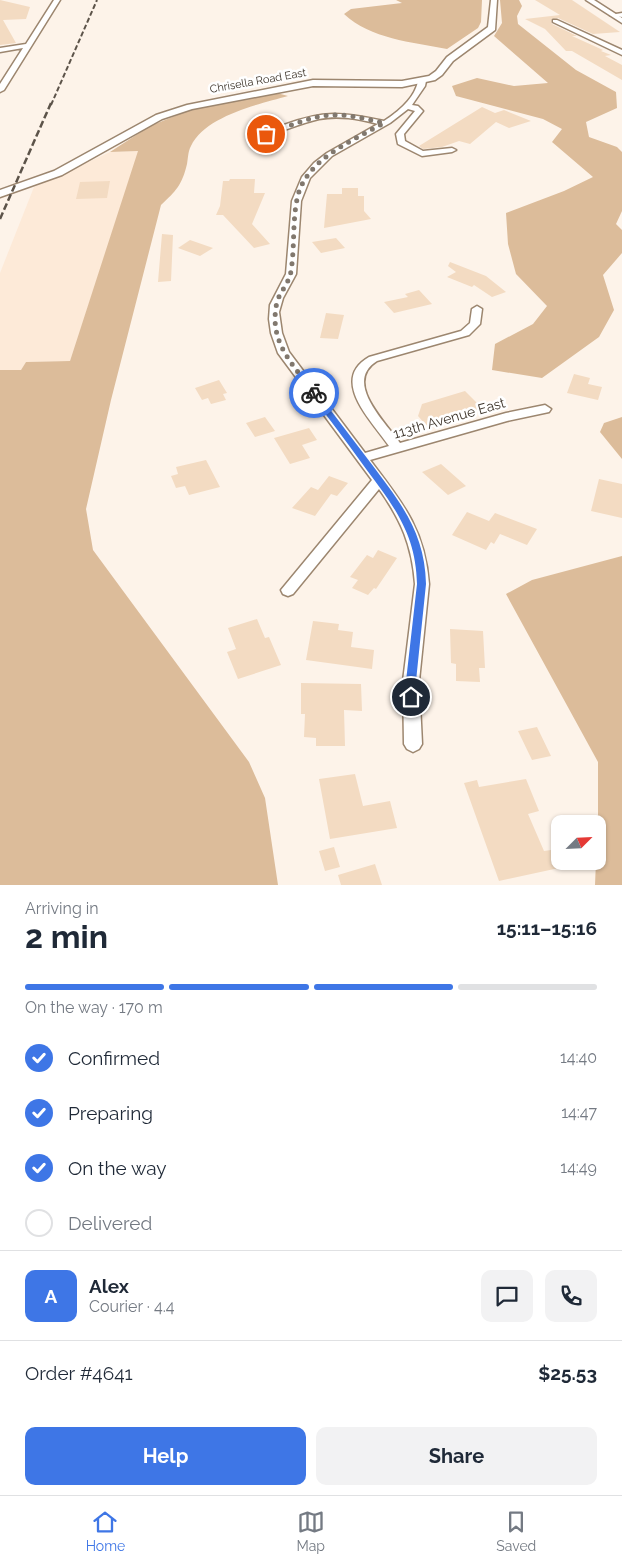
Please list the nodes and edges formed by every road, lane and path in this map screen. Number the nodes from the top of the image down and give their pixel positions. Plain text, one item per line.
1 (57, 0) edge
2 (494, 0) edge
3 (589, 0) edge
4 (622, 14) edge
5 (613, 16) junction
6 (555, 21) dead end
7 (622, 21) edge
8 (29, 45) junction
9 (0, 50) edge
10 (622, 53) edge
11 (3, 81) edge
12 (422, 81) junction
13 (0, 90) edge
14 (407, 107) junction
15 (384, 123) junction
16 (266, 134) dead end
17 (452, 150) dead end
18 (0, 194) edge
19 (477, 309) dead end
20 (545, 409) dead end
21 (398, 449) junction
22 (362, 458) junction
23 (379, 480) junction
24 (288, 590) dead end
25 (413, 744) dead end

1 - 8 street
2 - 12 street, Chrisella Road East
3 - 5 street
4 - 5 street
5 - 7 street
6 - 10 street
8 - 9 street
8 - 11 street
11 - 13 street
12 - 14 street
12 - 18 street, Chrisella Road East
14 - 15 street
14 - 17 street
15 - 16 street
15 - 22 street
19 - 21 street
20 - 21 street, 113th Avenue East
21 - 22 street, 113th Avenue East
22 - 23 street
23 - 24 street
23 - 25 street

